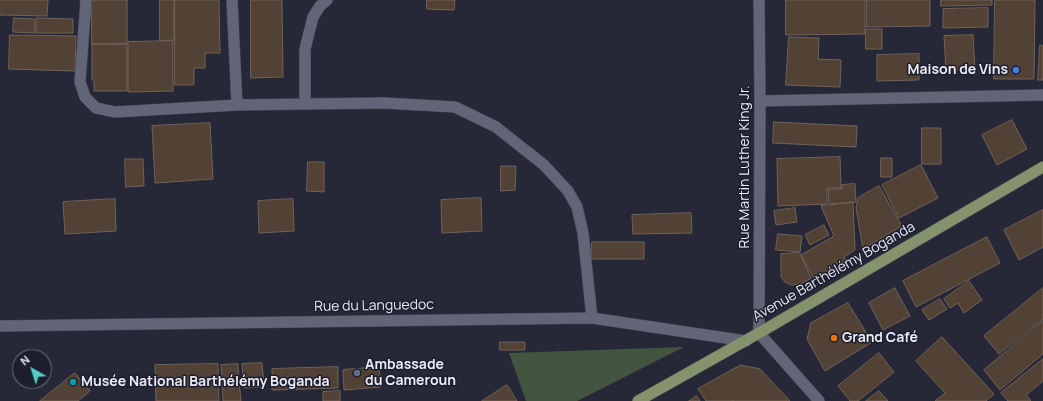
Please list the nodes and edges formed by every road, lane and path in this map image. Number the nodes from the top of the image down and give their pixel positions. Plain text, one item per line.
1 (86, 0) edge
2 (232, 0) edge
3 (327, 0) edge
4 (759, 0) edge
5 (1043, 95) edge
6 (760, 101) junction
7 (305, 104) junction
8 (237, 105) junction
9 (1043, 167) edge
10 (592, 318) junction
11 (0, 326) edge
12 (759, 333) junction
13 (746, 341) junction
14 (638, 401) edge
15 (819, 401) edge

1 - 8 street
2 - 8 street
3 - 7 street
4 - 6 street, Rue Martin Luther King Jr.
5 - 6 street
6 - 12 street, Rue Martin Luther King Jr.
7 - 8 street
7 - 10 street
9 - 12 main road, Avenue Barthélémy Boganda
10 - 11 street, Rue du Languedoc
10 - 13 street, Rue du Languedoc
12 - 13 main road, Avenue Barthélémy Boganda
12 - 15 street
13 - 14 main road, Avenue Barthélémy Boganda

